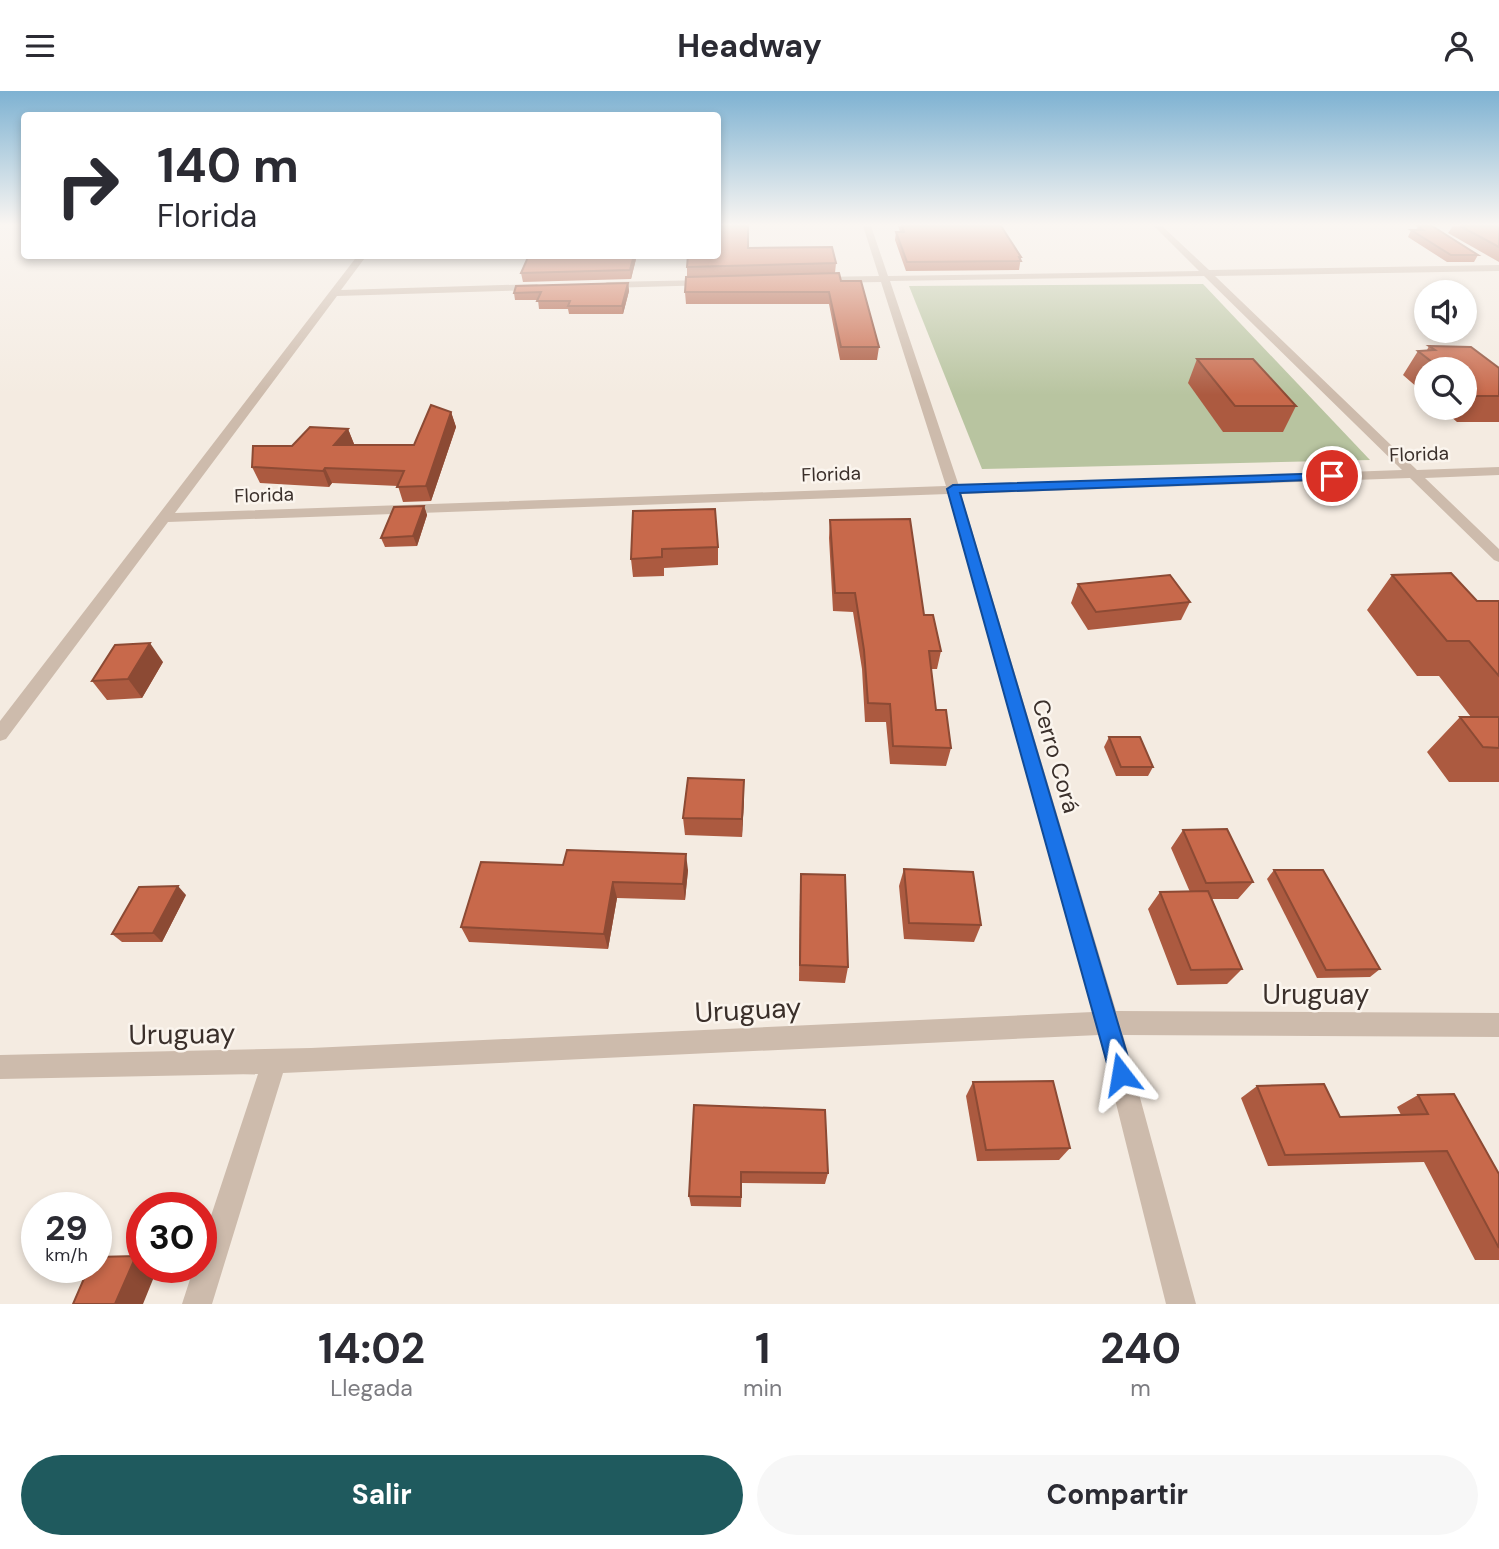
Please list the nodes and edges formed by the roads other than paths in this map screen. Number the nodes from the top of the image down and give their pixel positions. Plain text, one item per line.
1 (342, 283) edge
2 (700, 283) edge
3 (886, 283) edge
4 (1217, 283) edge
5 (595, 286) edge
6 (554, 287) edge
7 (334, 293) junction
8 (1499, 471) edge
9 (1413, 474) junction
10 (953, 489) junction
11 (164, 518) junction
12 (1499, 557) edge
13 (0, 733) edge
14 (1108, 1023) junction
15 (1499, 1025) edge
16 (274, 1061) junction
17 (0, 1067) edge
18 (197, 1304) edge
19 (1181, 1304) edge

1 - 7 street
2 - 5 street
3 - 10 street, Cerro Corá
4 - 9 street
6 - 7 street
7 - 11 street
8 - 9 street, Florida
9 - 10 street, Florida
9 - 12 street
10 - 11 street, Florida
10 - 14 street, Cerro Corá
11 - 13 street
14 - 15 street, Uruguay
14 - 16 street, Uruguay
14 - 19 street, Cerro Corá
16 - 17 street, Uruguay
16 - 18 street

